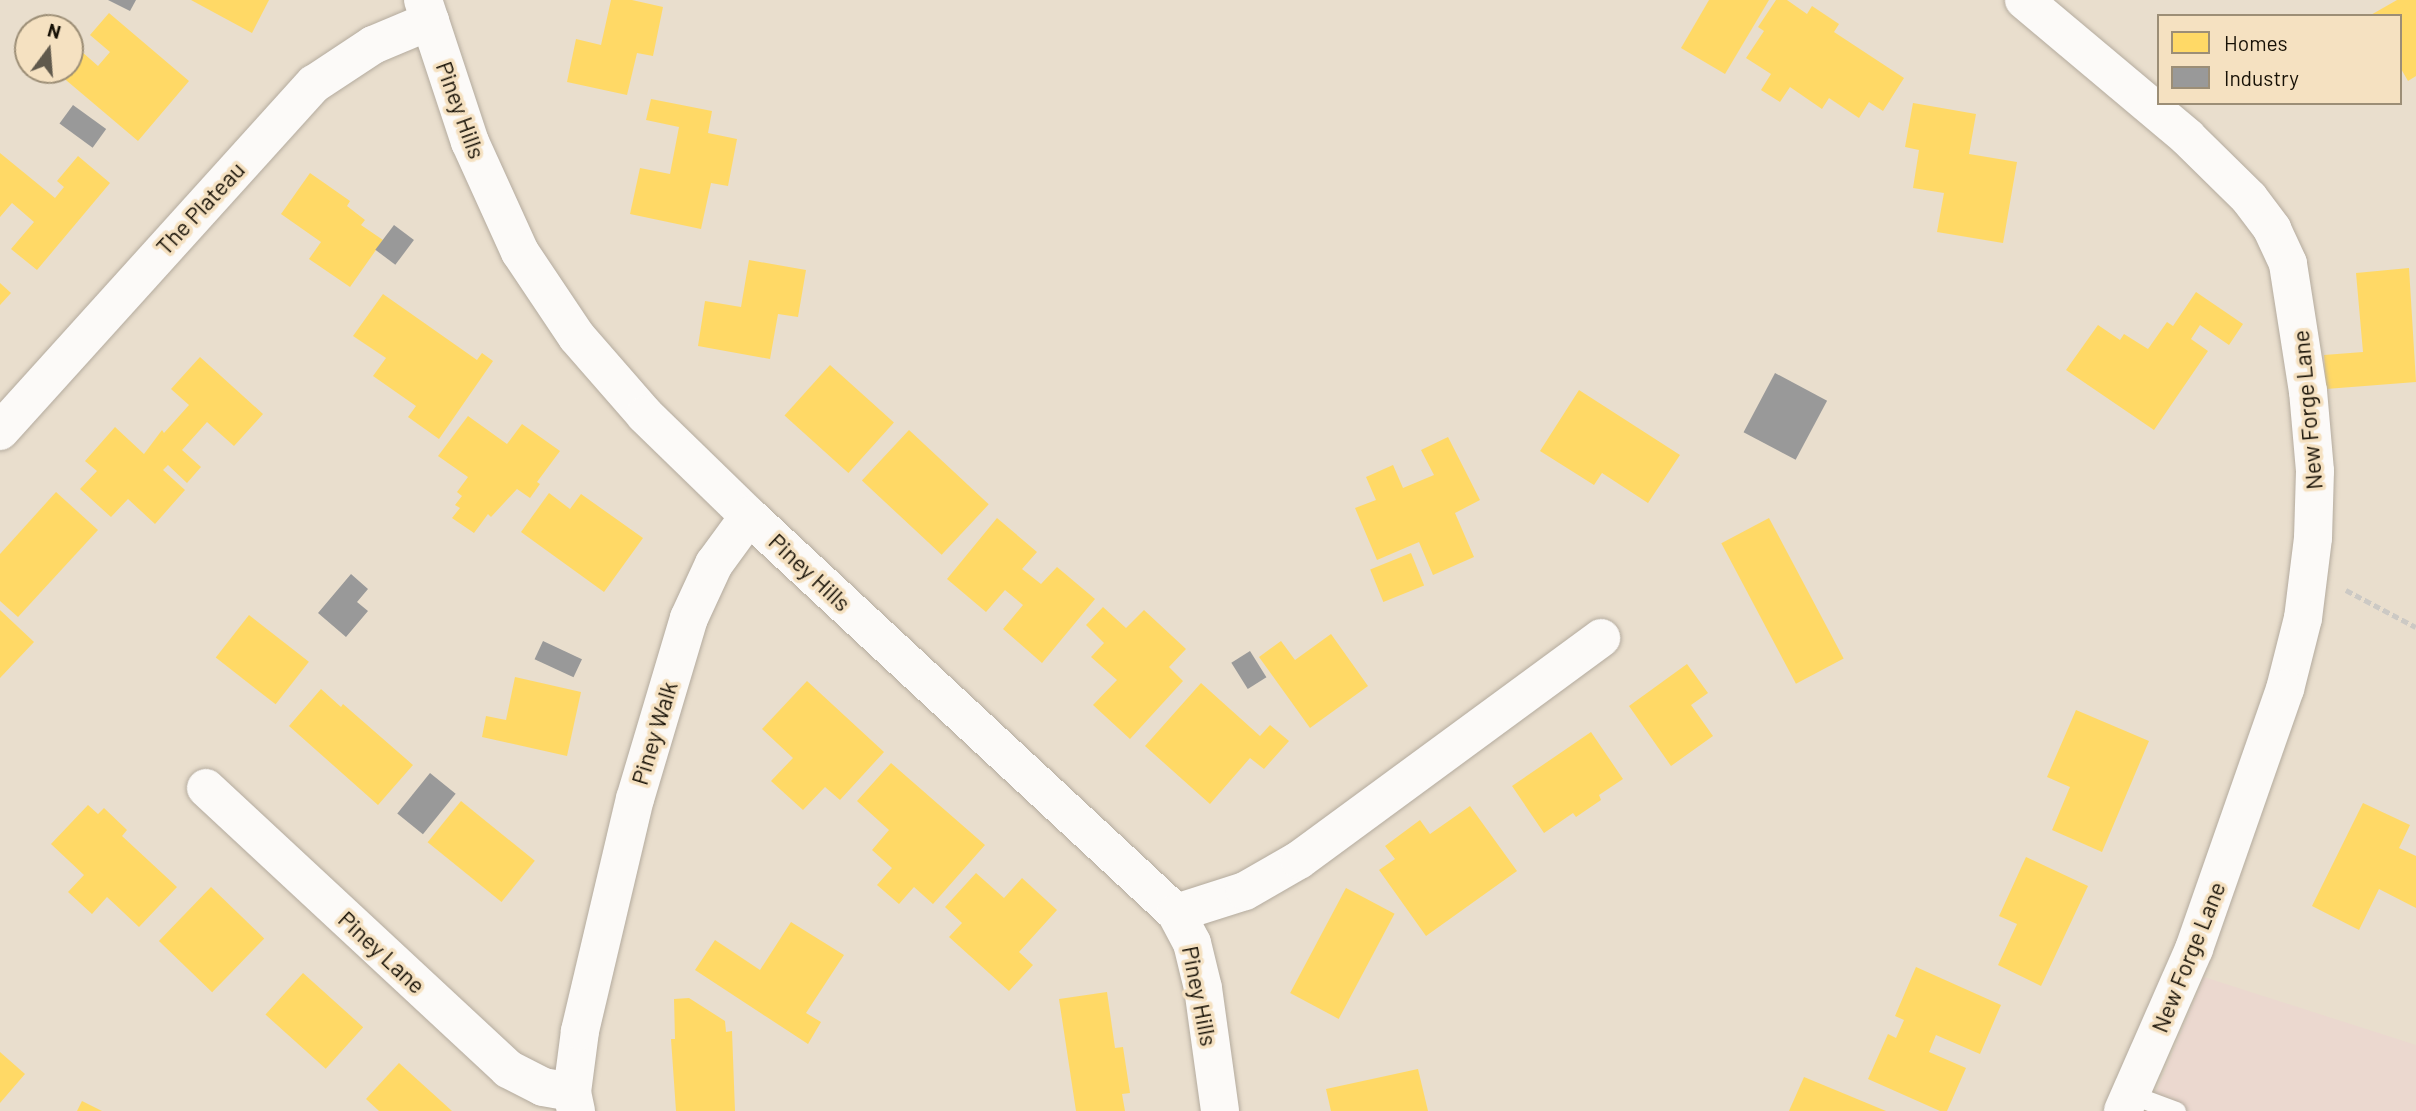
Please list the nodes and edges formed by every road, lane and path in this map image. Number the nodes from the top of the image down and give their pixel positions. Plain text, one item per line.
1 (2024, 0) edge
2 (426, 10) edge
3 (0, 431) edge
4 (749, 516) junction
5 (2308, 569) junction
6 (2416, 627) edge
7 (1601, 638) dead end
8 (206, 788) dead end
9 (1177, 913) junction
10 (593, 965) joint
11 (574, 1102) edge
12 (2127, 1102) edge
13 (1220, 1111) edge
14 (2176, 1111) edge

1 - 5 street, New Forge Lane
2 - 3 street, The Plateau
2 - 4 street, Piney Hills
4 - 9 street, Piney Hills
4 - 10 street, Piney Walk
5 - 6 path
5 - 12 street, New Forge Lane
7 - 9 street
8 - 11 street, Piney Lane
9 - 13 street, Piney Hills
10 - 11 street, Piney Lane
12 - 14 lane

